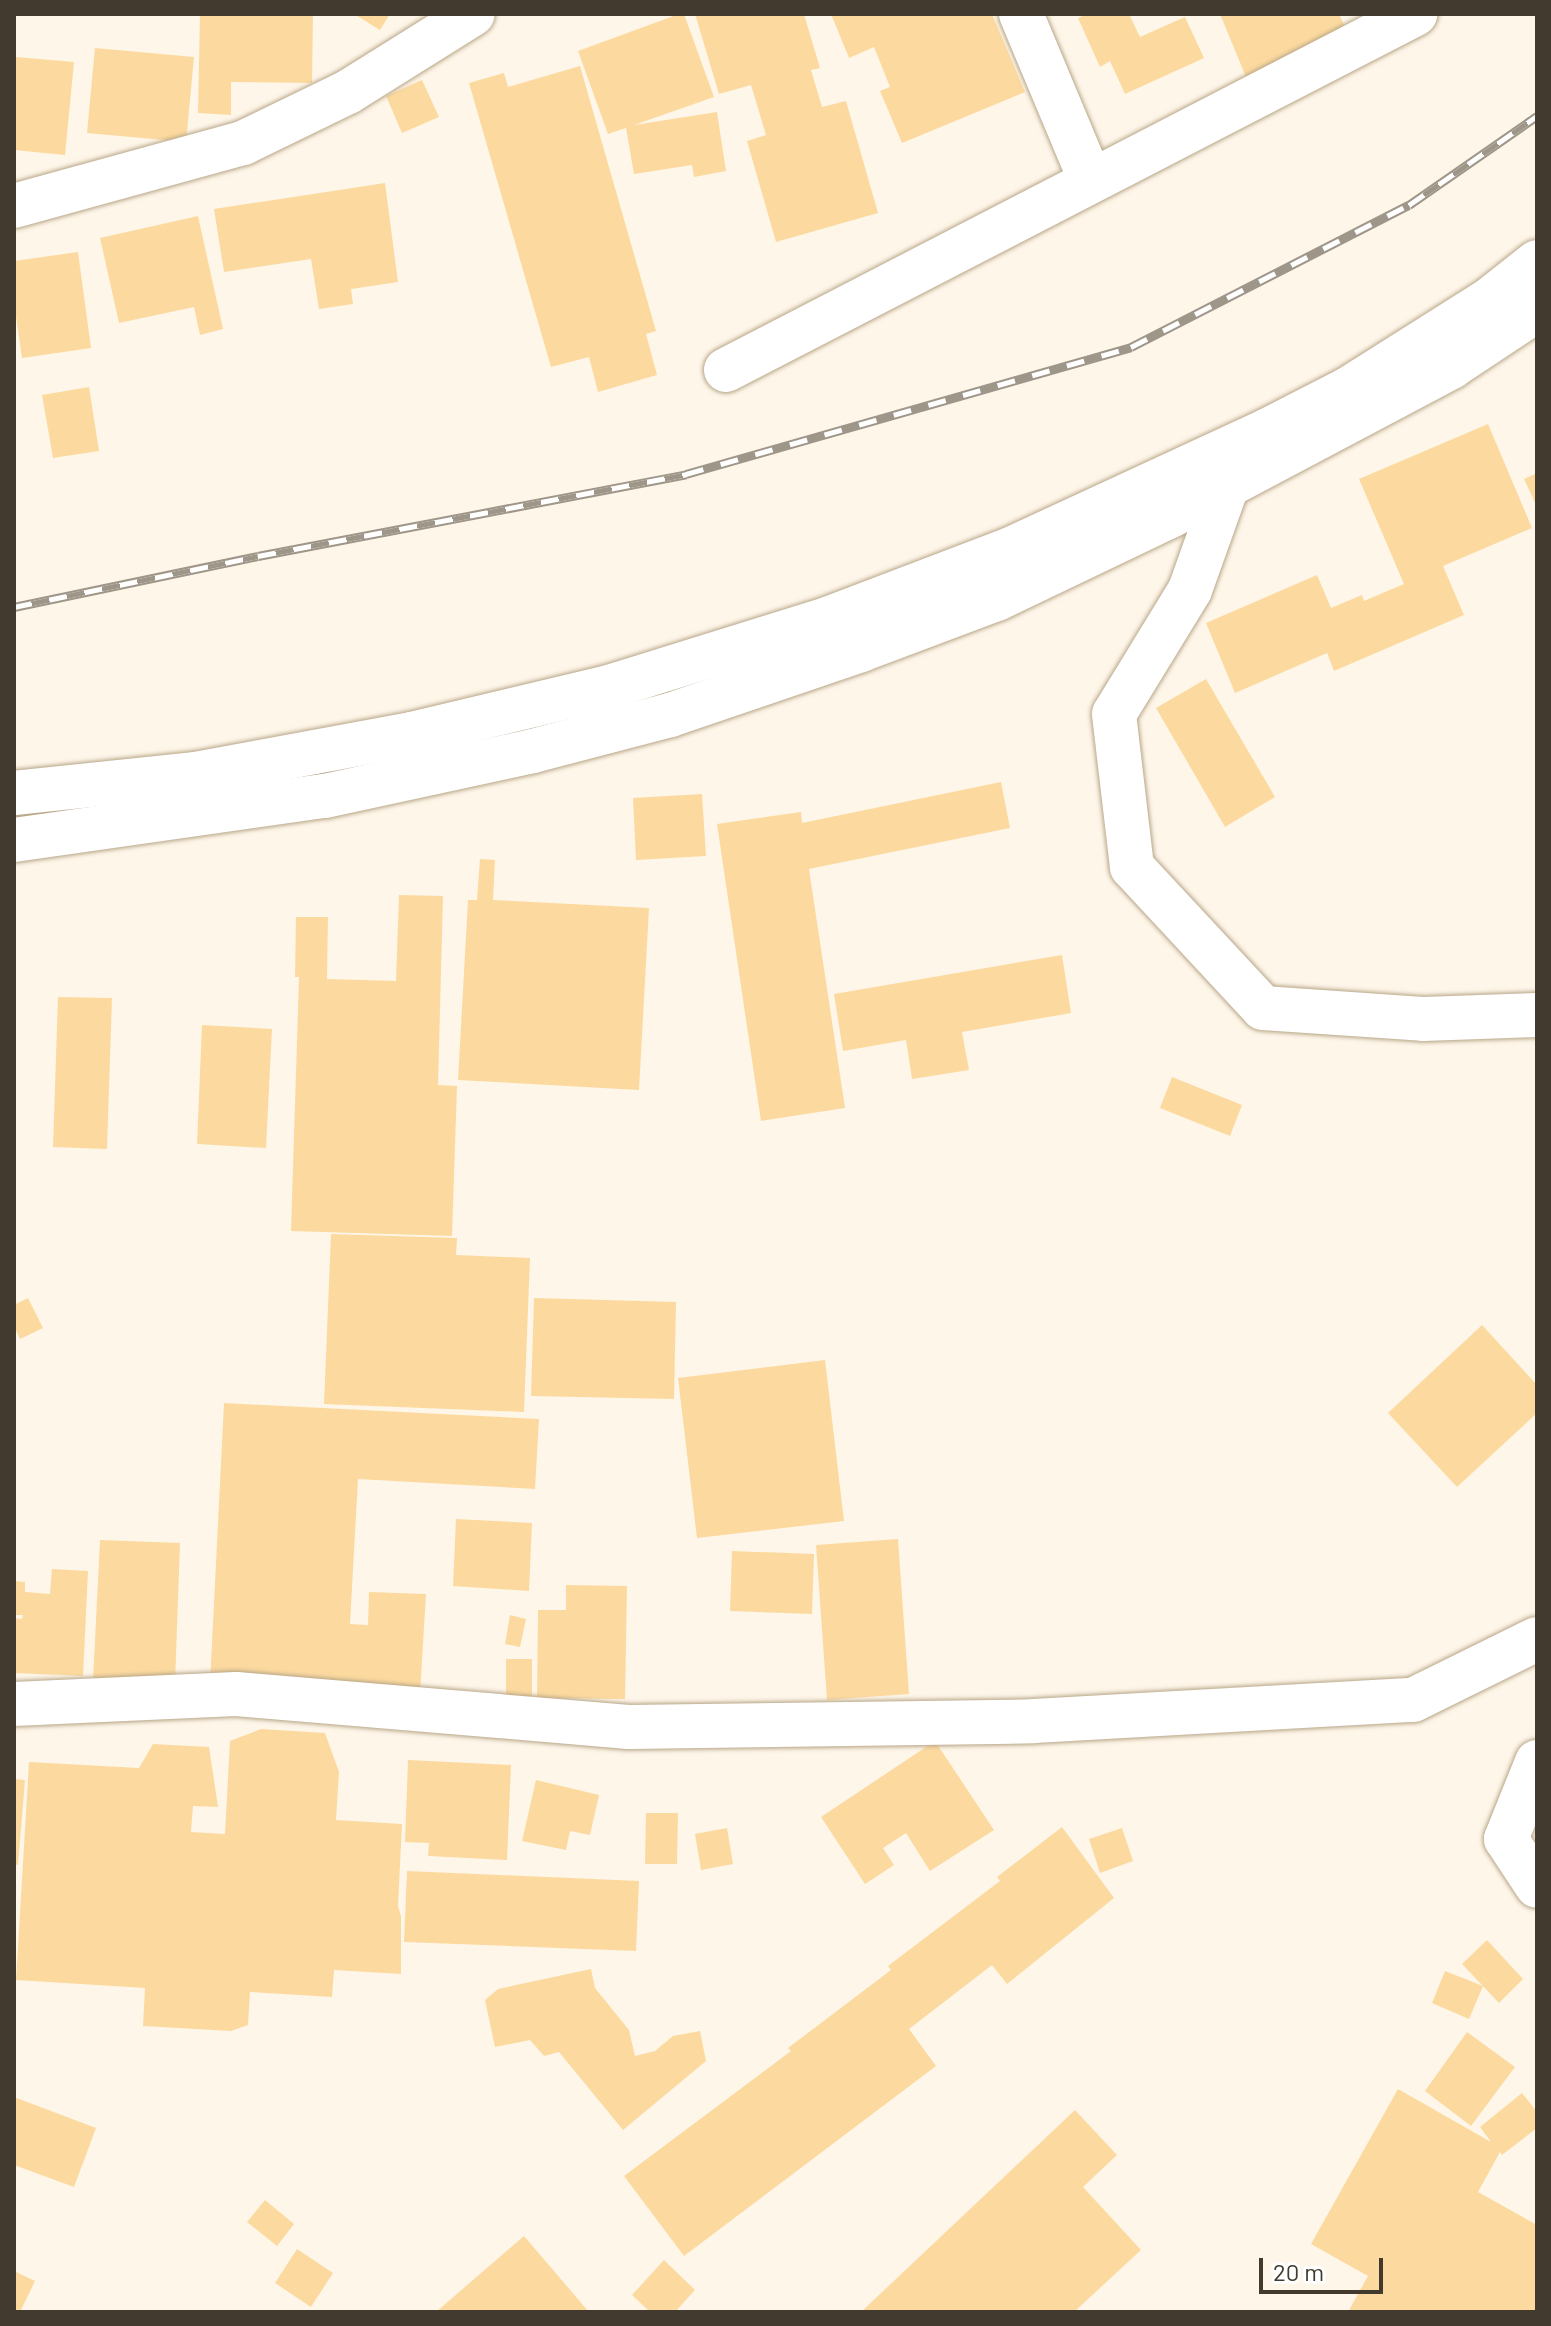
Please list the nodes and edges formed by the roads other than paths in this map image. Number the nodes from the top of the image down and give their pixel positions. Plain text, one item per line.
1 (473, 14) edge
2 (1021, 14) edge
3 (1415, 14) edge
4 (1091, 181) junction
5 (14, 206) edge
6 (1537, 262) edge
7 (1537, 310) edge
8 (726, 370) dead end
9 (1227, 486) junction
10 (14, 793) edge
11 (14, 840) edge
12 (1537, 1015) edge
13 (1537, 1639) edge
14 (14, 1704) edge
15 (1537, 1762) edge
16 (1537, 1886) edge

1 - 5 main road
2 - 4 main road
3 - 4 main road
4 - 8 main road
6 - 10 main road
7 - 9 main road
9 - 11 main road
9 - 12 main road
13 - 14 main road
15 - 16 main road

